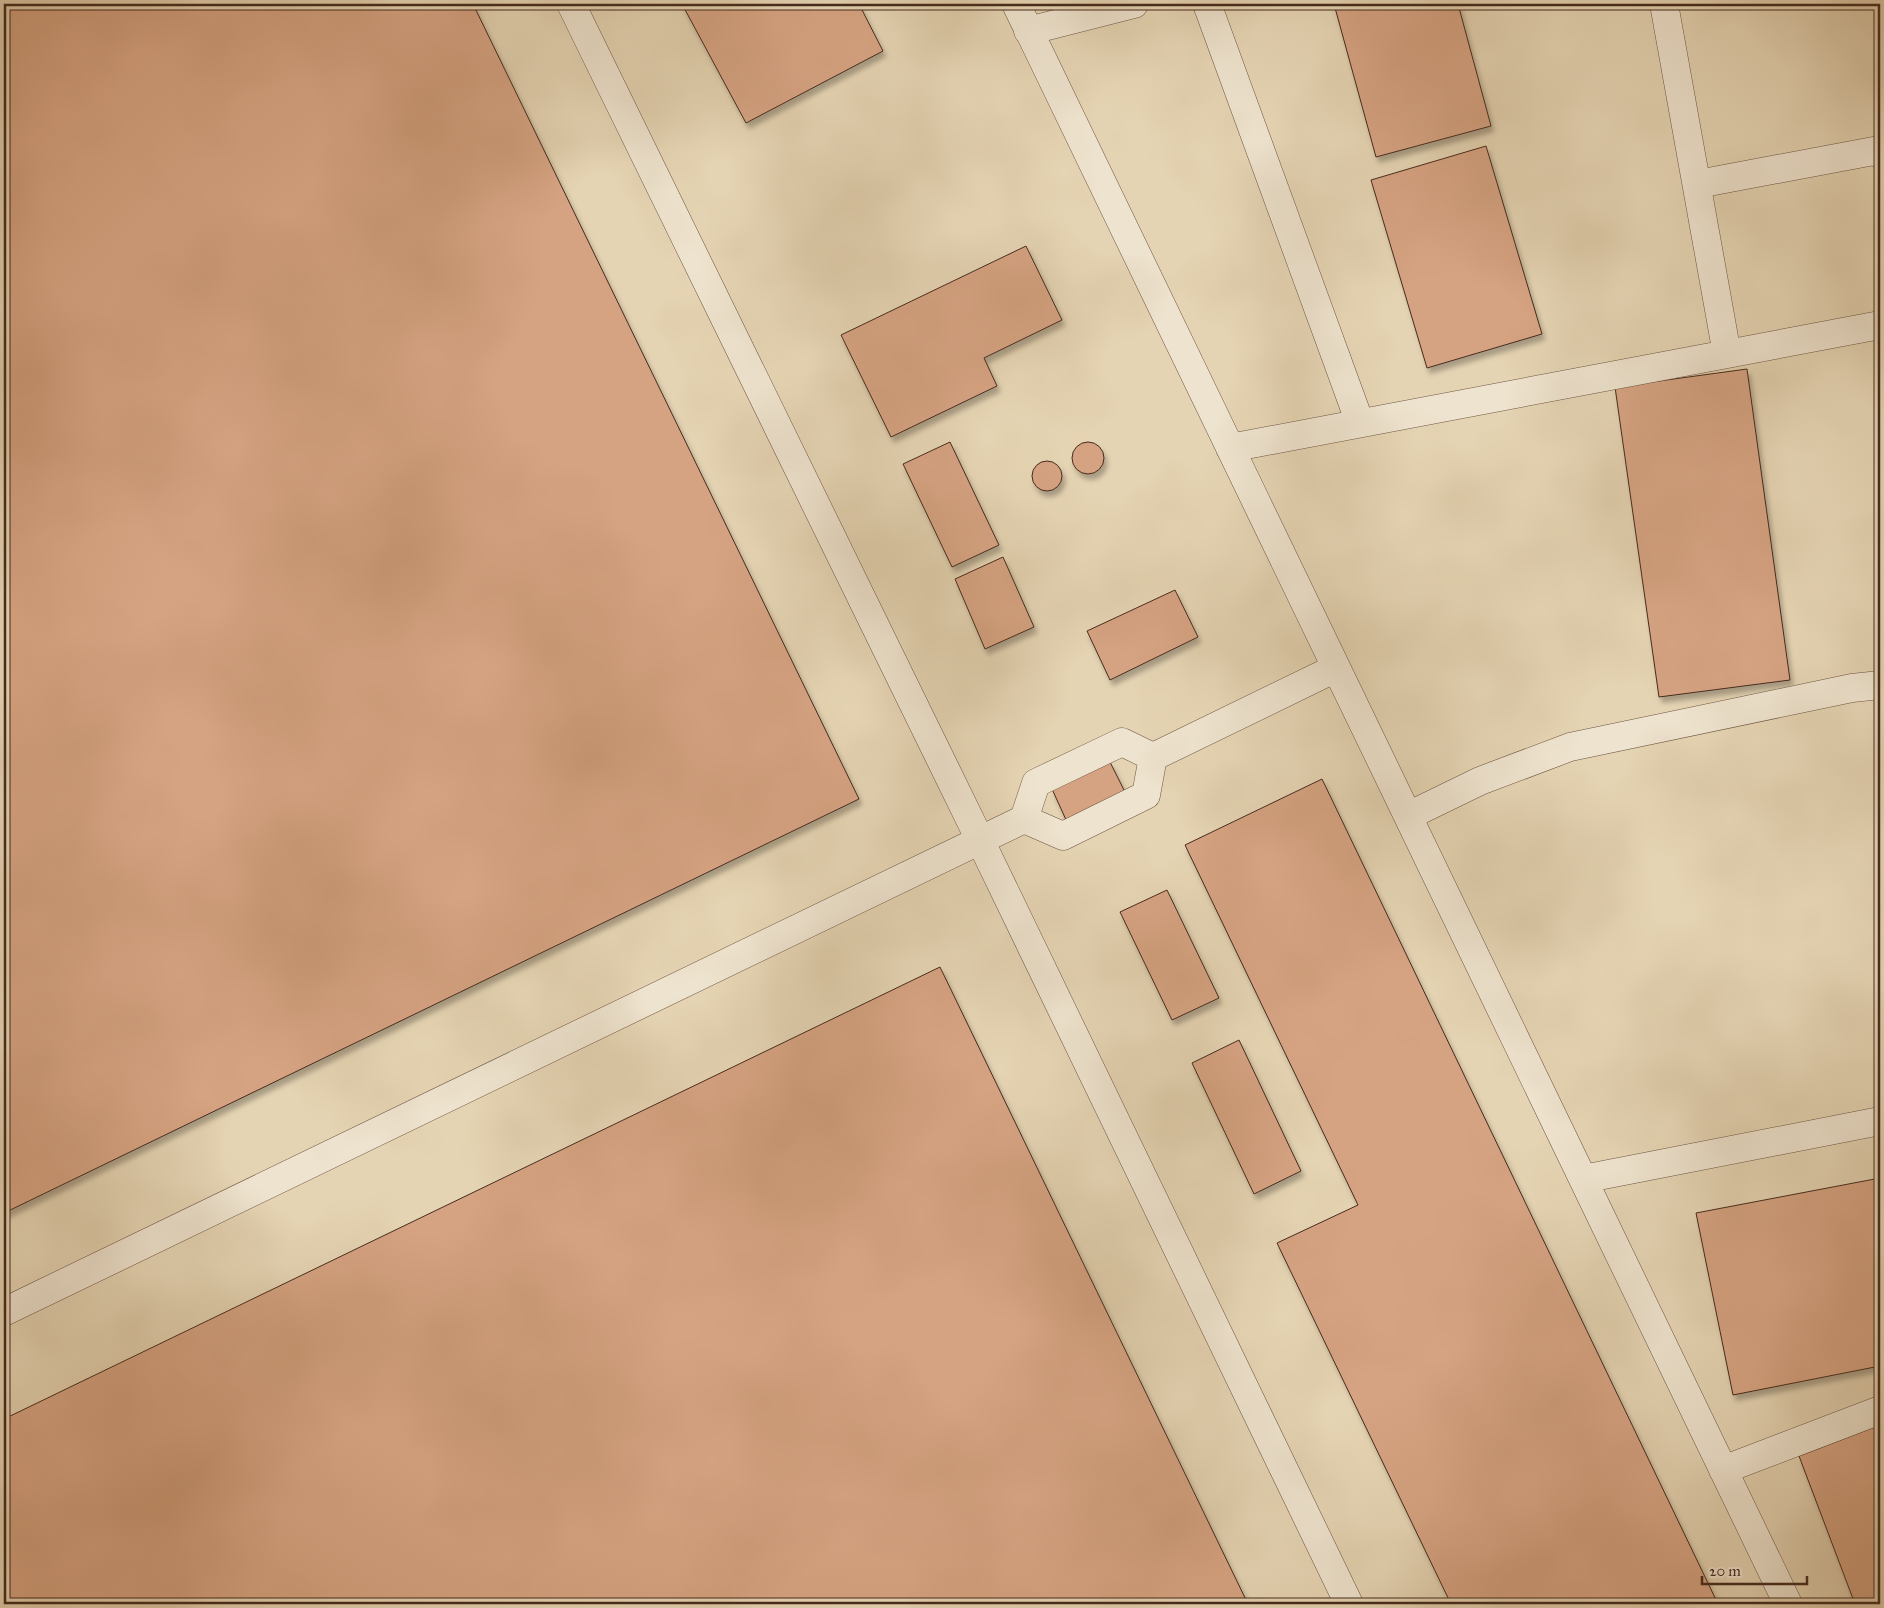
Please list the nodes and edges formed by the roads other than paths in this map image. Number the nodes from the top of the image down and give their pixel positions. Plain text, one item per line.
1 (571, 4) edge
2 (1016, 4) edge
3 (1134, 4) edge
4 (1207, 4) edge
5 (1664, 4) edge
6 (1028, 31) junction
7 (1880, 151) edge
8 (1698, 184) junction
9 (1880, 325) edge
10 (1727, 354) junction
11 (1360, 423) junction
12 (1230, 448) junction
13 (1336, 668) junction
14 (1880, 685) edge
15 (1153, 756) junction
16 (1408, 816) junction
17 (1024, 819) junction
18 (980, 840) junction
19 (1880, 1121) edge
20 (1583, 1179) junction
21 (4, 1312) edge
22 (1880, 1410) edge
23 (1723, 1470) junction
24 (1350, 1604) edge
25 (1788, 1604) edge

1 - 18 street
2 - 6 street
3 - 6 street
4 - 11 street
5 - 8 street
6 - 12 street
7 - 8 street
8 - 10 street
9 - 10 street
10 - 11 street
11 - 12 street
12 - 13 street
13 - 15 street
13 - 16 street
14 - 16 street
15 - 17 street
15 - 17 street
16 - 20 street
17 - 18 street
18 - 21 street
18 - 24 street
19 - 20 street
20 - 23 street
22 - 23 street
23 - 25 street

